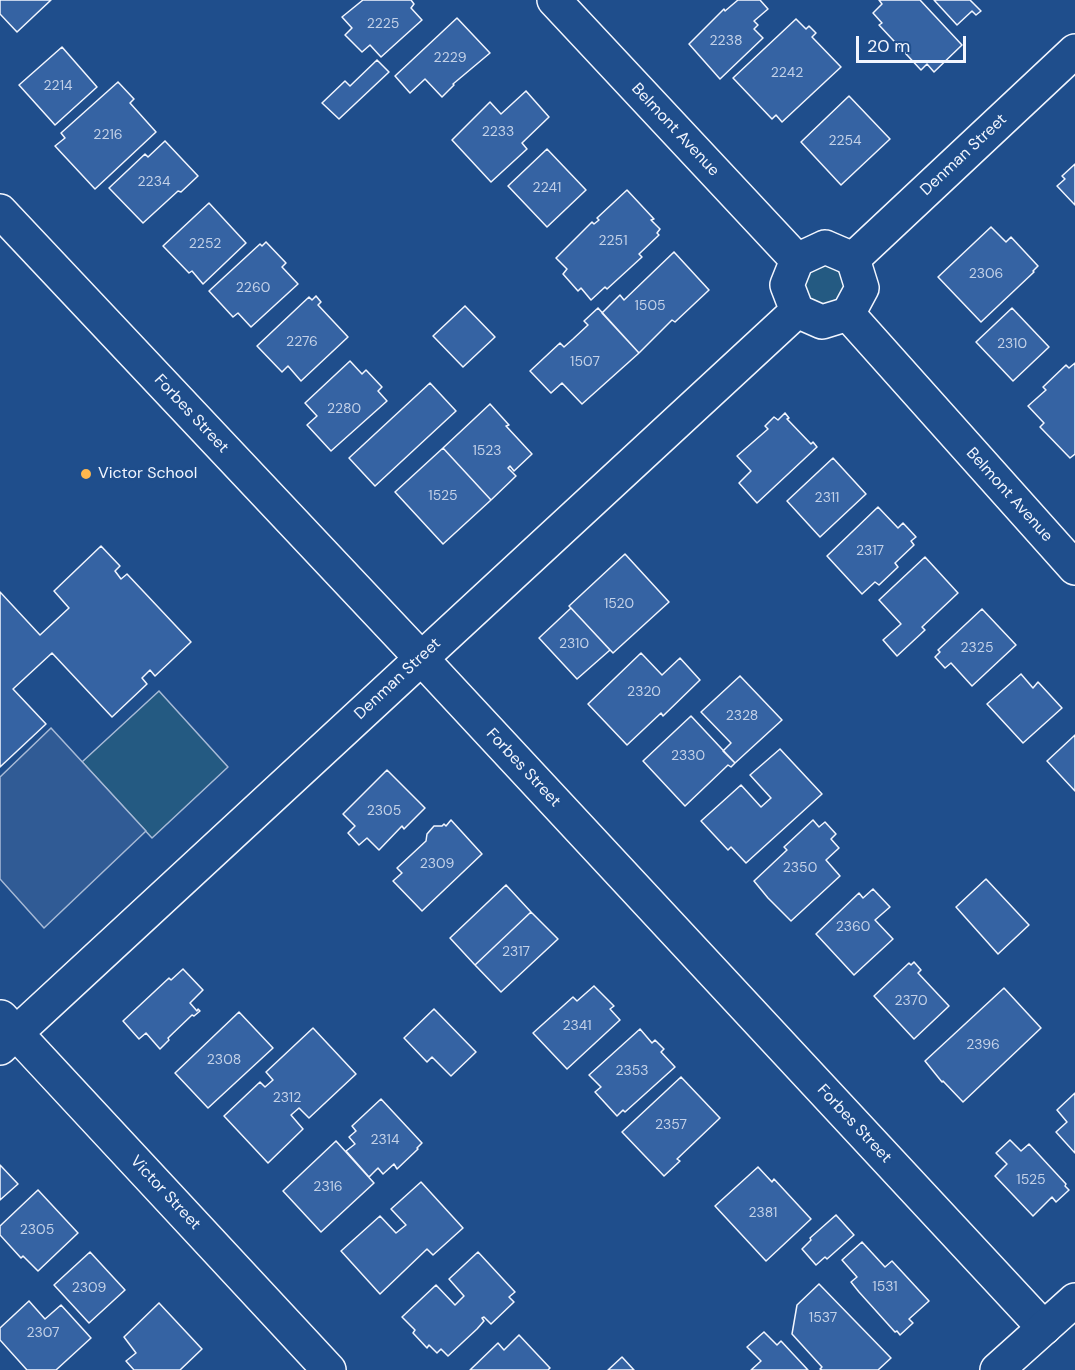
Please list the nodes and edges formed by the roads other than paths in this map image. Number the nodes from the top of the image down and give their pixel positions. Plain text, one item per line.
1 (554, 0) edge
2 (1075, 51) edge
3 (0, 211) edge
4 (797, 260) junction
5 (853, 260) junction
6 (797, 311) junction
7 (848, 314) junction
8 (1075, 568) edge
9 (421, 658) junction
10 (5, 1032) edge
11 (1075, 1300) edge
12 (1044, 1328) junction
13 (329, 1370) edge
14 (997, 1370) edge

1 - 4 street, Belmont Avenue
2 - 5 street, Denman Street
3 - 9 street, Forbes Street
4 - 5 street
4 - 6 street
5 - 7 street
6 - 7 street
6 - 9 street, Denman Street
7 - 8 street, Belmont Avenue
9 - 10 street, Denman Street
9 - 12 street, Forbes Street
10 - 13 street, Victor Street
11 - 12 street
12 - 14 street

